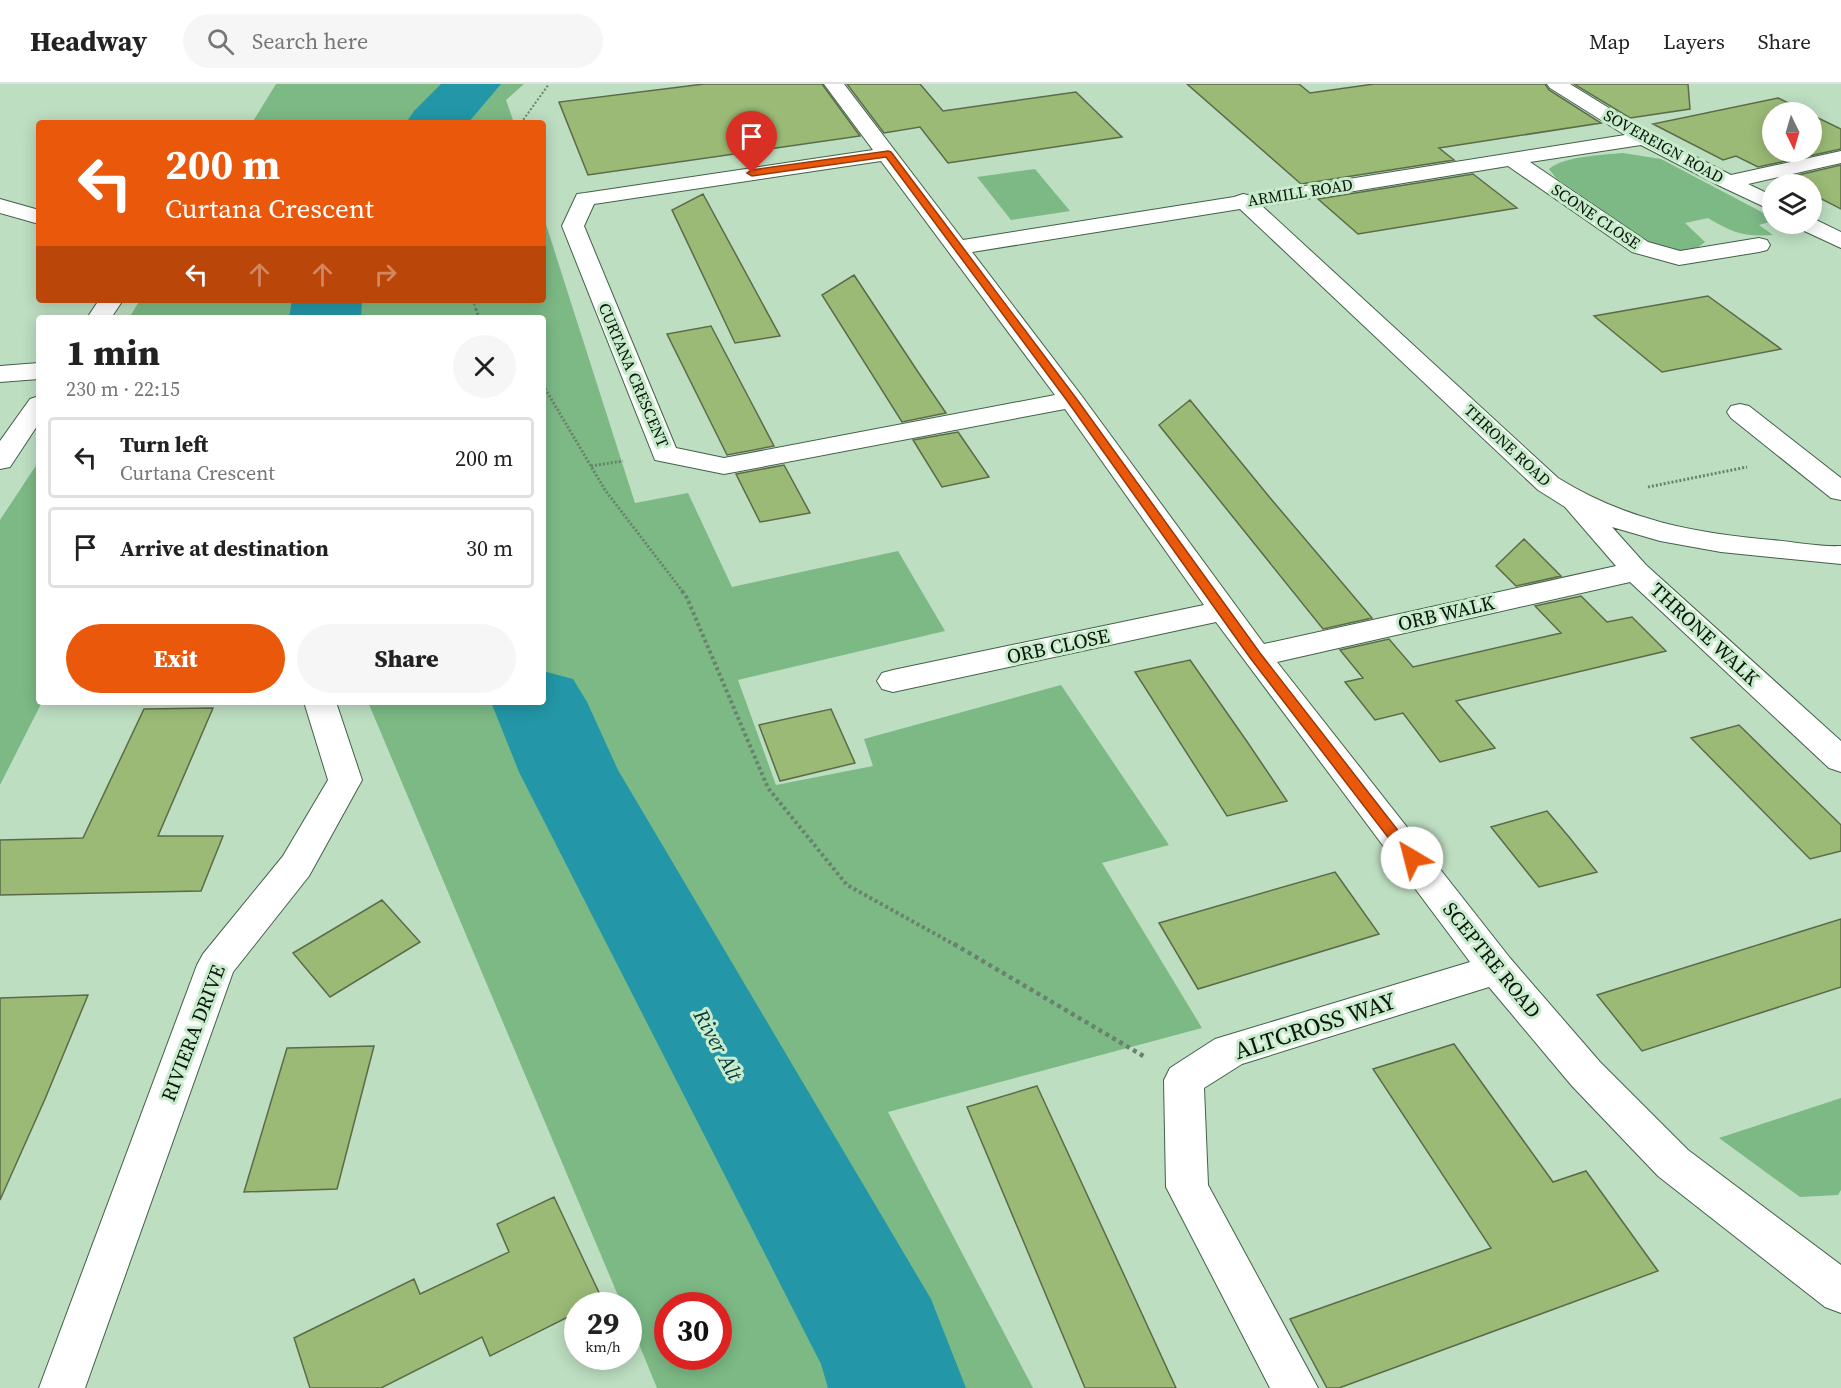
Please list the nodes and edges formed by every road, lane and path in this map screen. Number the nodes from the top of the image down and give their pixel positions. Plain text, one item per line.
1 (549, 84) edge
2 (834, 84) edge
3 (1557, 84) edge
4 (523, 120) edge
5 (1644, 138) junction
6 (888, 154) junction
7 (1841, 157) edge
8 (1511, 159) junction
9 (1727, 182) junction
10 (1243, 200) junction
11 (1762, 200) edge
12 (0, 206) edge
13 (36, 216) edge
14 (1822, 231) edge
15 (1841, 241) edge
16 (1759, 245) dead end
17 (956, 248) junction
18 (36, 371) edge
19 (0, 374) edge
20 (546, 390) edge
21 (1072, 400) junction
22 (36, 408) edge
23 (1740, 412) dead end
24 (1795, 457) junction
25 (0, 461) edge
26 (1841, 492) edge
27 (1574, 502) junction
28 (1841, 555) edge
29 (1636, 571) junction
30 (1223, 611) junction
31 (1256, 656) junction
32 (893, 681) dead end
33 (321, 705) edge
34 (1841, 760) edge
35 (1497, 969) junction
36 (1184, 1080) junction
37 (1841, 1292) edge
38 (62, 1388) edge
39 (1294, 1388) edge

1 - 4 path
2 - 6 street, SCEPTRE ROAD
3 - 5 street, SOVEREIGN ROAD
5 - 8 street, ARMILL ROAD
5 - 9 street, SOVEREIGN ROAD
6 - 17 street, SCEPTRE ROAD
6 - 21 street, CURTANA CRESCENT
7 - 9 street
8 - 10 street, ARMILL ROAD
8 - 16 street, SCONE CLOSE
9 - 11 street, SOVEREIGN ROAD
10 - 17 street, ARMILL ROAD
10 - 27 street, THRONE ROAD
12 - 13 street
14 - 15 street
17 - 21 street, SCEPTRE ROAD
18 - 19 street
20 - 36 path
21 - 30 street, SCEPTRE ROAD
22 - 25 street
23 - 24 street
24 - 26 street
24 - 27 path
27 - 28 street, THRONE ROAD
27 - 29 street, THRONE WALK
29 - 31 street, ORB WALK
29 - 34 street, THRONE WALK
30 - 31 street, SCEPTRE ROAD
30 - 32 street, ORB CLOSE
31 - 35 street, SCEPTRE ROAD
33 - 38 street, RIVIERA DRIVE
35 - 36 street, ALTCROSS WAY
35 - 37 street, SCEPTRE ROAD
36 - 39 street

